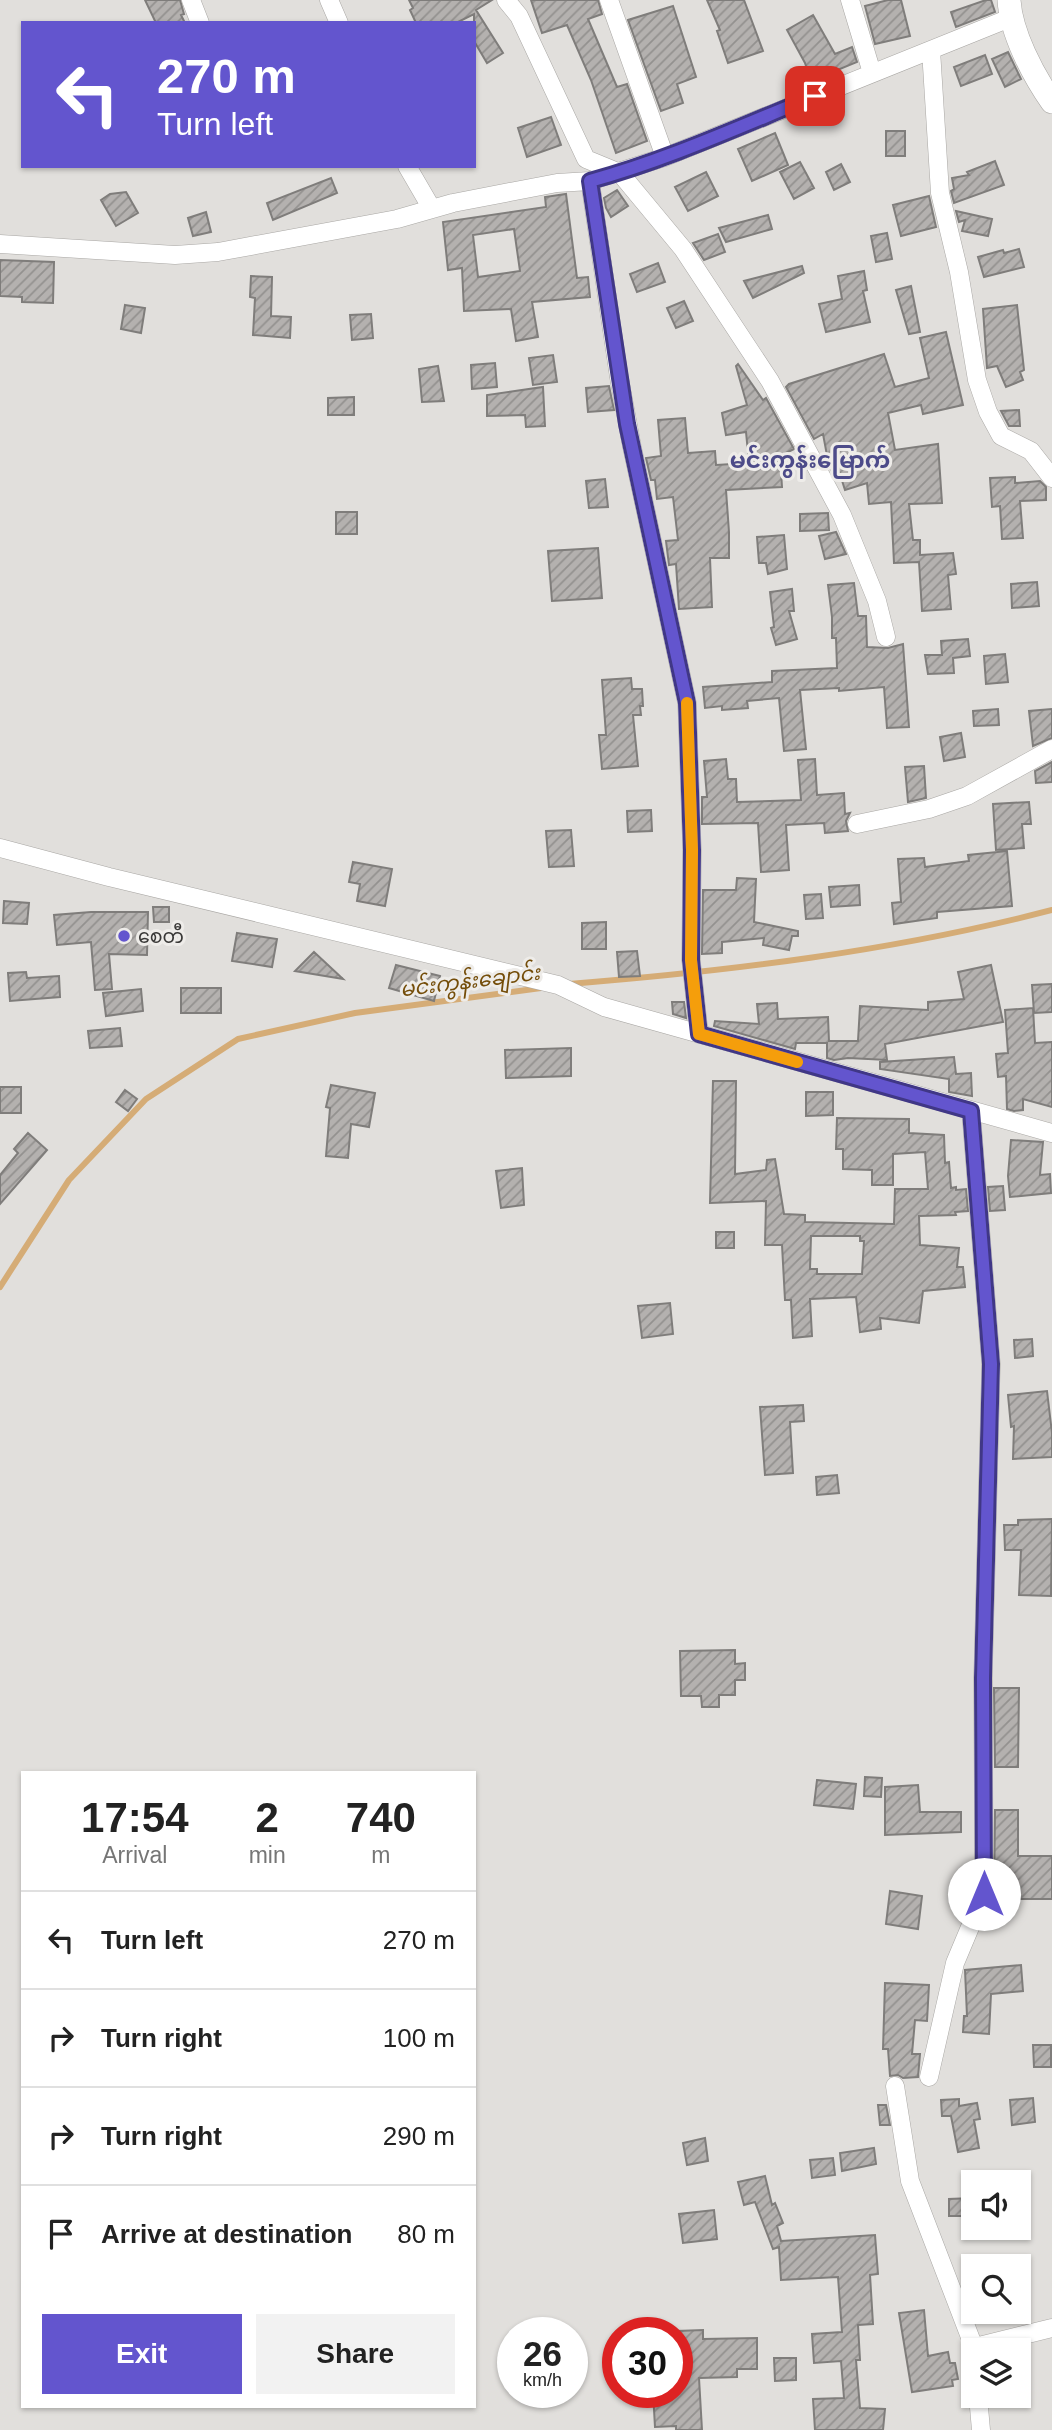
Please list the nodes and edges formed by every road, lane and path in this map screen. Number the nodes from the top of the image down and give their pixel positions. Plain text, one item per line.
1 (191, 0) edge
2 (328, 0) edge
3 (506, 0) edge
4 (609, 0) edge
5 (850, 0) edge
6 (1009, 9) edge
7 (200, 21) edge
8 (337, 21) edge
9 (931, 50) junction
10 (872, 74) junction
11 (1052, 102) edge
12 (665, 157) junction
13 (408, 168) edge
14 (620, 173) junction
15 (590, 181) junction
16 (432, 209) junction
17 (0, 244) edge
18 (1052, 478) edge
19 (886, 637) dead end
20 (1052, 749) edge
21 (858, 824) dead end
22 (0, 849) edge
23 (699, 1034) junction
24 (971, 1111) junction
25 (1052, 1133) edge
26 (929, 2077) dead end
27 (895, 2086) dead end
28 (1052, 2328) edge
29 (971, 2338) edge
30 (1014, 2338) edge
31 (979, 2408) edge
32 (981, 2430) edge

1 - 7 street
2 - 8 street
3 - 14 street
4 - 12 street
5 - 10 street
6 - 9 street
6 - 11 street
9 - 10 street
9 - 18 street
10 - 12 street
12 - 14 street
13 - 16 street
14 - 15 street
14 - 19 street
15 - 16 street
15 - 23 street
16 - 17 street
20 - 21 street
22 - 23 street
23 - 24 street
24 - 25 street
24 - 26 street
27 - 29 street
28 - 30 street
31 - 32 street

